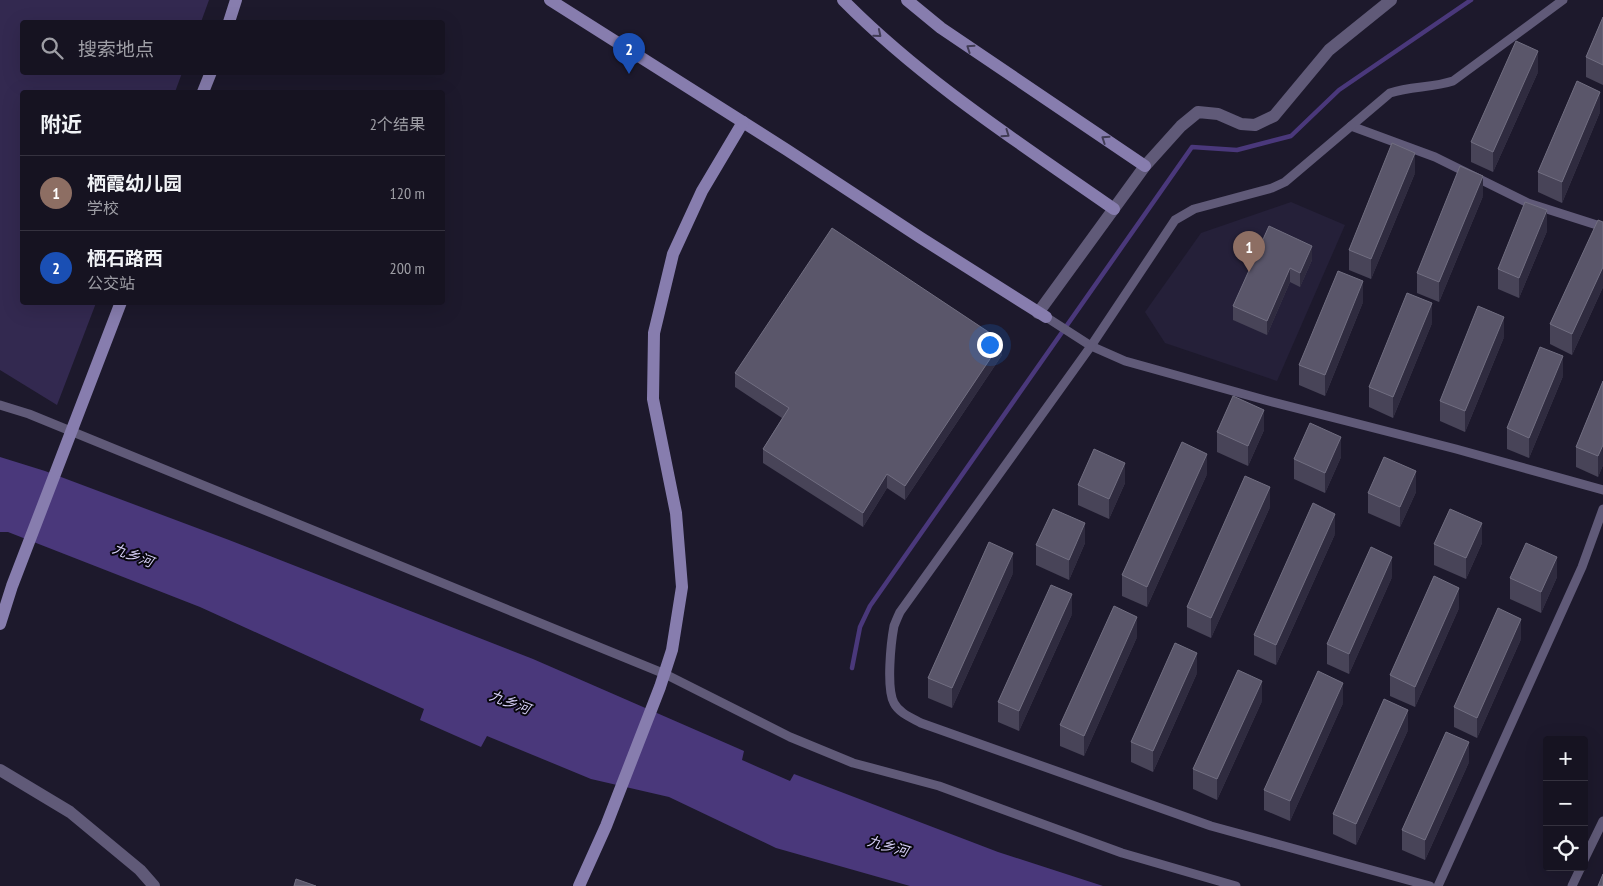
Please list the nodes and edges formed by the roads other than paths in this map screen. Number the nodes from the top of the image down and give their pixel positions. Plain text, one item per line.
1 (236, 0) edge
2 (550, 0) edge
3 (843, 0) edge
4 (907, 0) edge
5 (1392, 0) edge
6 (1563, 0) edge
7 (230, 20) edge
8 (210, 75) edge
9 (204, 90) edge
10 (743, 122) junction
11 (1351, 126) junction
12 (1145, 166) junction
13 (1114, 209) junction
14 (1603, 227) edge
15 (120, 305) edge
16 (1042, 315) junction
17 (1090, 346) junction
18 (0, 406) edge
19 (71, 431) junction
20 (1603, 490) edge
21 (1603, 509) edge
22 (0, 624) edge
23 (665, 674) junction
24 (0, 770) edge
25 (1603, 821) edge
26 (1588, 852) edge
27 (1579, 871) edge
28 (154, 886) edge
29 (579, 886) edge
30 (1236, 886) edge
31 (1430, 886) edge
32 (1438, 886) edge
33 (1572, 886) edge

1 - 7 street
2 - 10 street
3 -> 13 street
12 -> 4 street
5 - 12 street
6 - 11 lane
8 - 9 street
10 - 16 street
10 - 23 street
11 - 14 lane
11 - 17 lane
12 - 13 street
13 - 16 street
15 - 19 street
16 - 17 lane
17 - 20 lane
17 - 31 lane
18 - 19 lane
19 - 22 street
19 - 23 lane
21 - 32 lane
23 - 29 street
23 - 30 lane
24 - 28 street
25 - 26 lane
27 - 33 lane

